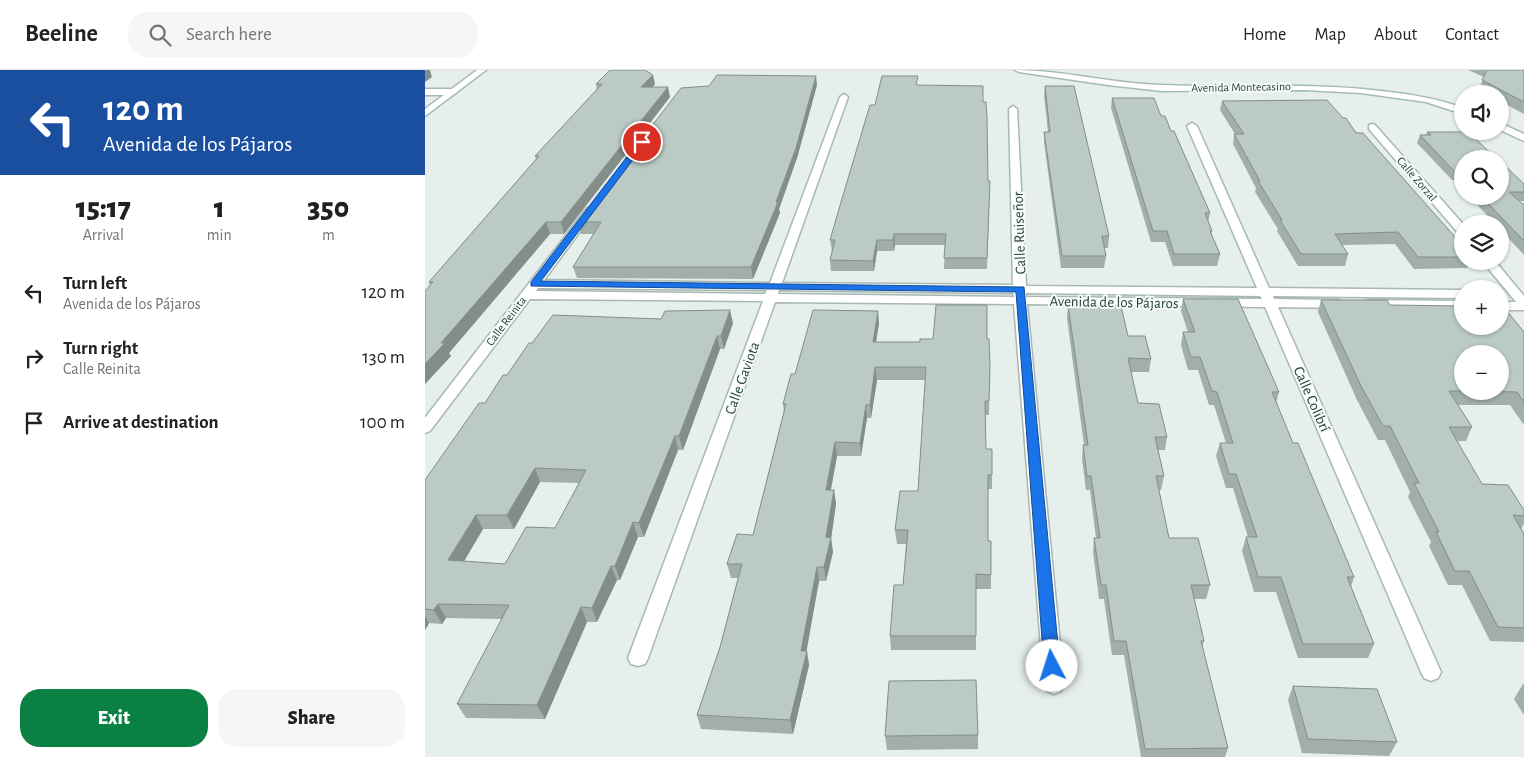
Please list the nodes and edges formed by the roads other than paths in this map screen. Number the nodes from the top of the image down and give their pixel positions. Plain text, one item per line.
1 (482, 70) edge
2 (1019, 70) edge
3 (425, 92) edge
4 (453, 92) junction
5 (844, 97) dead end
6 (1454, 107) edge
7 (1013, 109) dead end
8 (425, 113) edge
9 (1192, 126) dead end
10 (1372, 127) dead end
11 (1509, 130) edge
12 (1524, 138) edge
13 (600, 197) edge
14 (1454, 222) edge
15 (1496, 270) edge
16 (535, 284) junction
17 (774, 292) junction
18 (1454, 294) edge
19 (526, 295) junction
20 (1020, 295) junction
21 (1509, 296) edge
22 (1267, 298) junction
23 (1522, 300) edge
24 (1509, 304) edge
25 (1454, 305) edge
26 (425, 428) edge
27 (638, 658) dead end
28 (1431, 672) dead end
29 (1054, 685) dead end

1 - 4 street
2 - 6 street, Avenida Montecasino
3 - 4 street
4 - 8 street
5 - 17 street, Calle Gaviota
7 - 20 street, Calle Ruiseñor
9 - 22 street, Calle Colibrí
10 - 14 street, Calle Zorzal
11 - 12 street
13 - 16 street, Calle Reinita
15 - 23 street
16 - 17 street, Avenida de los Pájaros
16 - 19 street, Calle Reinita
17 - 19 street, Avenida de los Pájaros
17 - 20 street, Avenida de los Pájaros
17 - 27 street, Calle Gaviota
18 - 22 street, Avenida de los Pájaros
19 - 26 street, Calle Reinita
20 - 22 street, Avenida de los Pájaros
20 - 29 street, Calle Ruiseñor
21 - 23 street
22 - 25 street, Avenida de los Pájaros
22 - 28 street, Calle Colibrí
23 - 24 street

